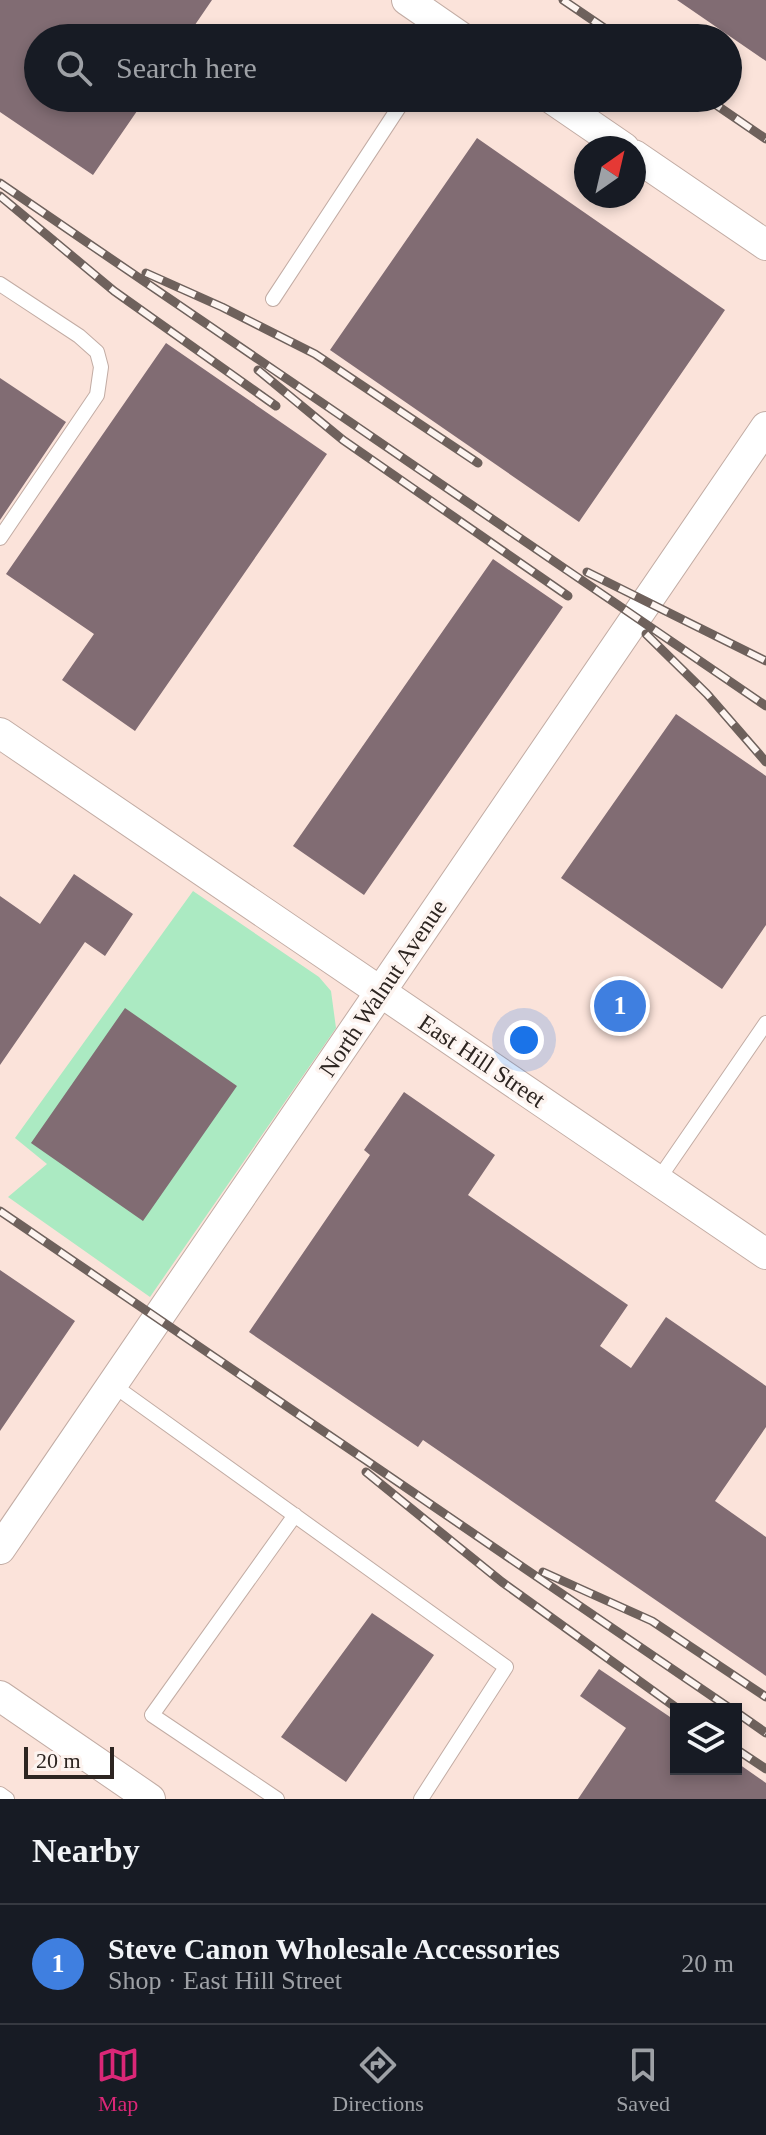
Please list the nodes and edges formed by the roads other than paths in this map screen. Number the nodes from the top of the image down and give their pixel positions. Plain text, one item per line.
1 (407, 0) edge
2 (438, 24) edge
3 (396, 112) edge
4 (571, 112) edge
5 (606, 136) edge
6 (646, 163) edge
7 (766, 245) edge
8 (0, 284) edge
9 (273, 299) dead end
10 (766, 427) edge
11 (0, 538) edge
12 (0, 733) edge
13 (381, 992) junction
14 (766, 1023) edge
15 (658, 1180) junction
16 (766, 1254) edge
17 (113, 1385) junction
18 (295, 1515) junction
19 (0, 1549) edge
20 (0, 1696) edge
21 (0, 1794) edge
22 (257, 1794) edge
23 (7, 1799) edge
24 (150, 1799) edge
25 (277, 1799) edge
26 (421, 1799) edge

1 - 2 street
3 - 9 lane
4 - 5 street
6 - 7 street
8 - 11 lane
10 - 13 street, North Walnut Avenue
12 - 13 street, East Hill Street
13 - 15 street, East Hill Street
13 - 17 street, North Walnut Avenue
14 - 15 lane
15 - 16 street, East Hill Street
17 - 18 lane
17 - 19 street, North Walnut Avenue
18 - 22 lane
18 - 26 lane
20 - 24 street
21 - 23 lane
22 - 25 lane

